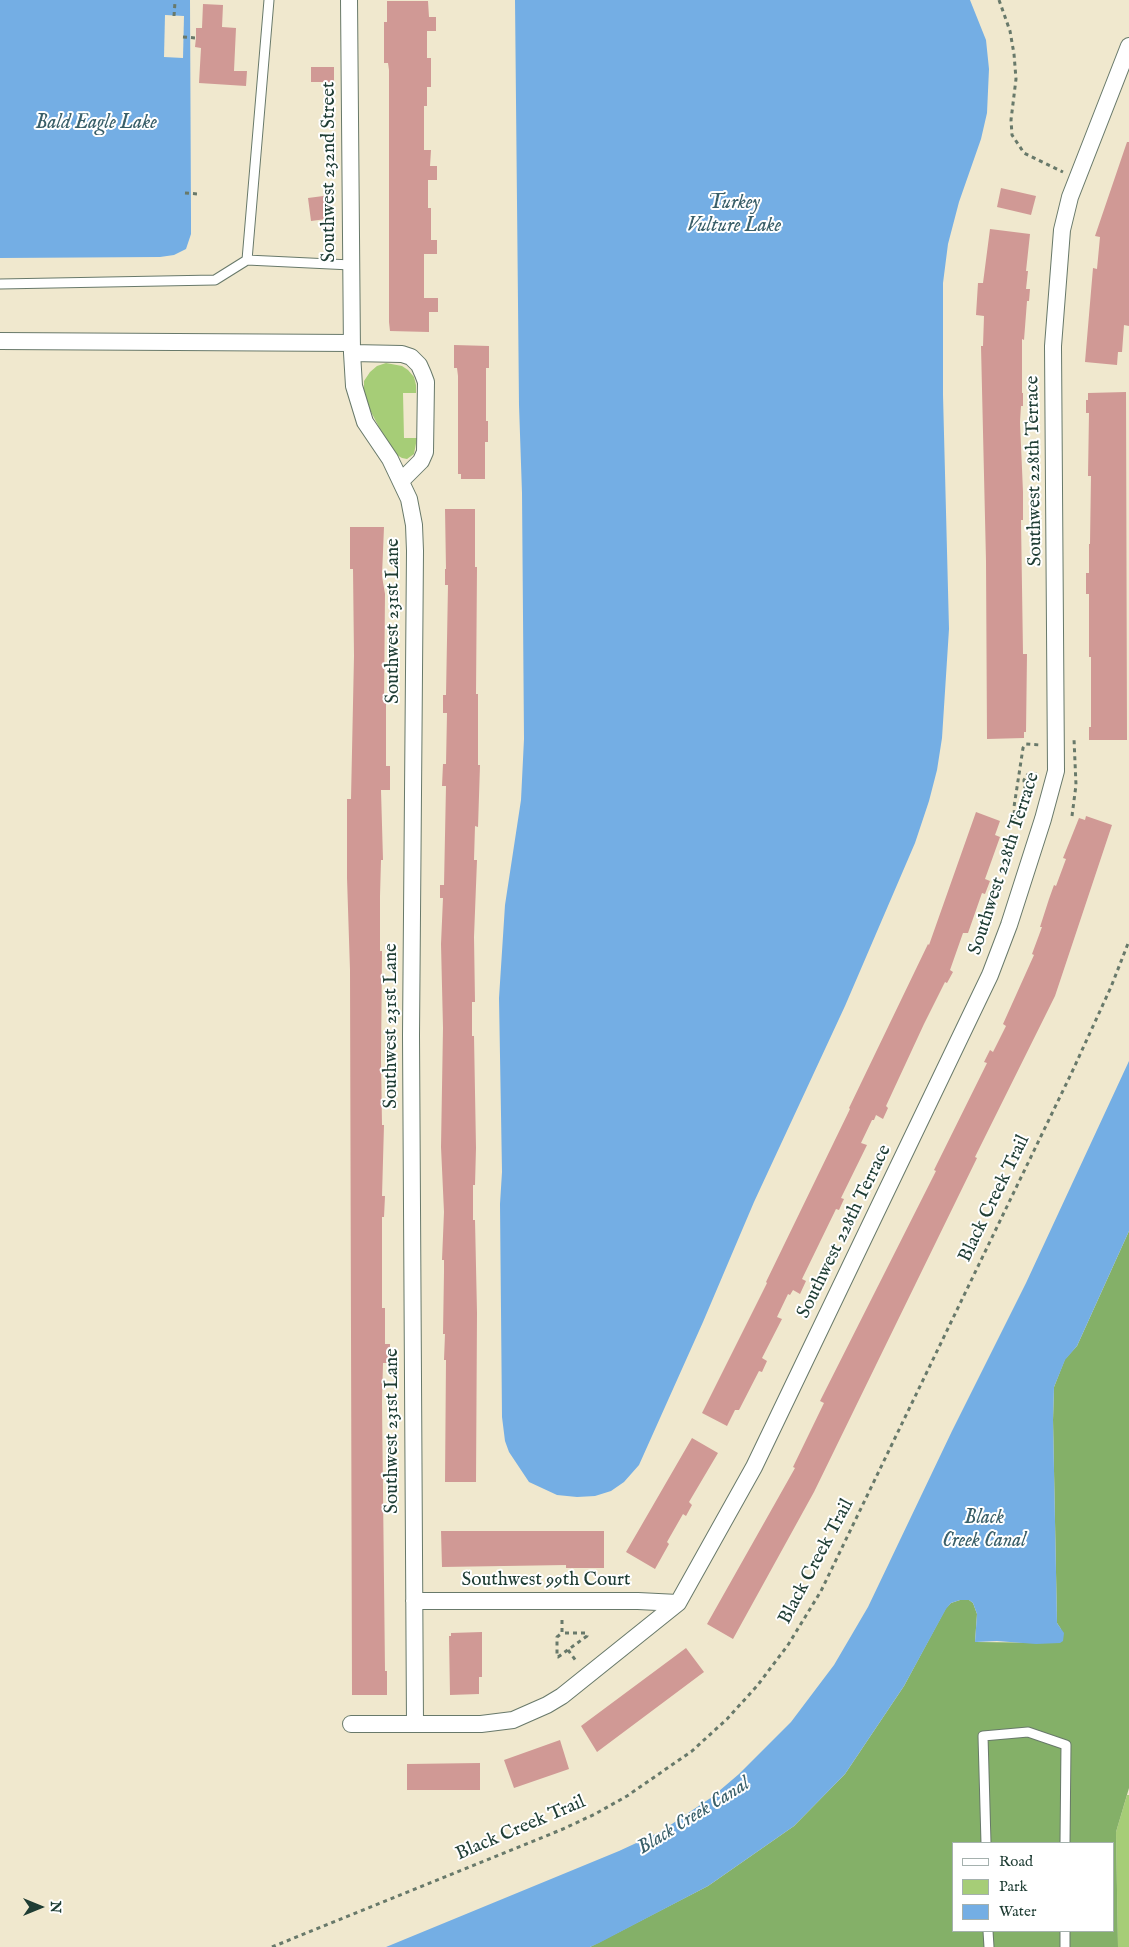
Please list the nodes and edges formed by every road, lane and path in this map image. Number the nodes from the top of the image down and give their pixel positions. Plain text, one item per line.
1 (269, 0) edge
2 (349, 0) edge
3 (999, 0) edge
4 (175, 2) dead end
5 (174, 16) dead end
6 (183, 37) dead end
7 (196, 38) dead end
8 (1129, 46) edge
9 (1063, 172) dead end
10 (185, 193) dead end
11 (198, 194) dead end
12 (247, 260) junction
13 (351, 265) junction
14 (0, 284) edge
15 (0, 341) edge
16 (352, 348) junction
17 (401, 480) junction
18 (1074, 739) dead end
19 (1040, 745) dead end
20 (1037, 774) dead end
21 (1018, 778) junction
22 (1024, 780) junction
23 (1033, 794) dead end
24 (1072, 816) dead end
25 (1015, 822) dead end
26 (1129, 941) edge
27 (414, 1601) junction
28 (678, 1603) junction
29 (562, 1620) dead end
30 (562, 1633) junction
31 (568, 1650) junction
32 (576, 1661) dead end
33 (351, 1724) dead end
34 (415, 1724) junction
35 (986, 1842) edge
36 (1065, 1842) edge
37 (988, 1932) edge
38 (1065, 1932) edge
39 (272, 1947) edge
40 (989, 1947) edge
41 (1065, 1947) edge

1 - 12 lane
2 - 13 street, Southwest 232nd Street
3 - 9 path
4 - 5 path
6 - 7 path
8 - 28 street, Southwest 228th Terrace
10 - 11 path
12 - 13 lane
12 - 14 lane
13 - 16 street, Southwest 232nd Street
15 - 16 street
16 - 17 street, Southwest 231st Lane
16 - 17 street
17 - 27 street, Southwest 231st Lane
18 - 24 path
19 - 21 path
20 - 22 path
21 - 22 path
21 - 25 path
22 - 23 path
26 - 39 path, Black Creek Trail
27 - 28 street, Southwest 99th Court
27 - 34 street, Southwest 231st Lane
28 - 34 street
29 - 30 path
30 - 31 path
30 - 31 path
31 - 32 path
33 - 34 street
35 - 36 lane
37 - 40 lane
38 - 41 lane

